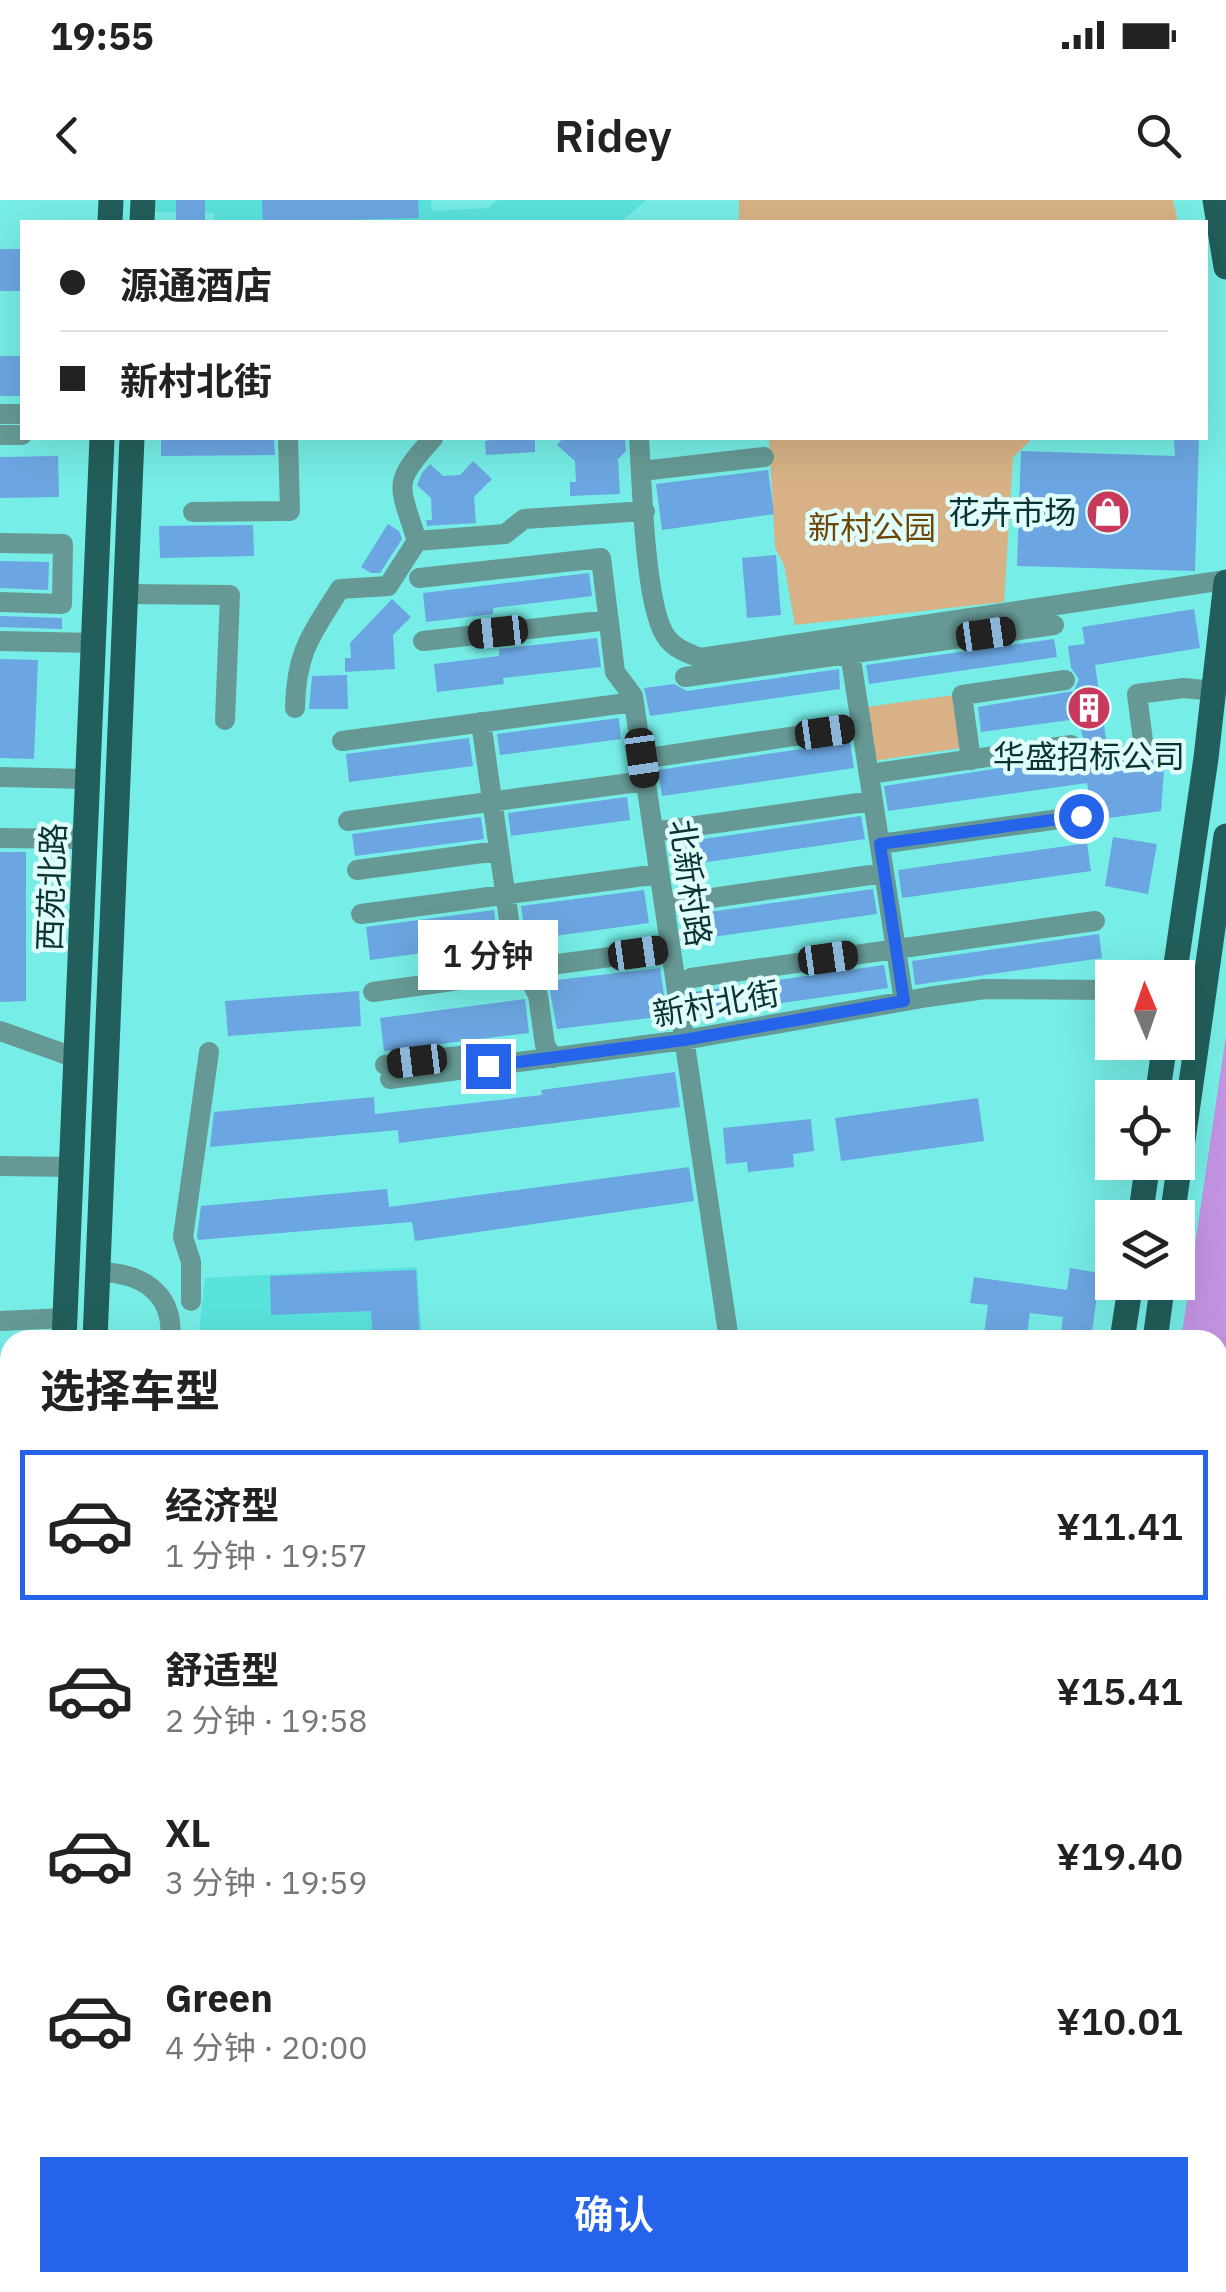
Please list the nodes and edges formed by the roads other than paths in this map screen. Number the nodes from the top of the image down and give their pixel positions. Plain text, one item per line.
1 (1215, 200) edge
2 (1226, 267) edge
3 (102, 440) edge
4 (132, 440) edge
5 (288, 440) edge
6 (431, 440) edge
7 (639, 440) edge
8 (764, 458) dead end
9 (642, 471) junction
10 (193, 512) dead end
11 (645, 516) junction
12 (418, 540) junction
13 (0, 543) edge
14 (419, 578) dead end
15 (1226, 581) edge
16 (126, 594) junction
17 (0, 602) edge
18 (609, 620) junction
19 (1054, 625) dead end
20 (423, 640) dead end
21 (0, 641) edge
22 (94, 644) junction
23 (850, 654) junction
24 (685, 677) dead end
25 (1065, 680) dead end
26 (1214, 691) junction
27 (634, 702) junction
28 (296, 708) dead end
29 (225, 720) dead end
30 (480, 722) junction
31 (862, 726) junction
32 (342, 741) dead end
33 (1143, 741) dead end
34 (1071, 745) dead end
35 (642, 758) junction
36 (971, 760) junction
37 (869, 774) junction
38 (0, 777) edge
39 (88, 779) junction
40 (645, 782) junction
41 (873, 801) junction
42 (490, 802) junction
43 (1081, 816) dead end
44 (348, 821) dead end
45 (653, 832) junction
46 (1226, 836) edge
47 (0, 838) edge
48 (85, 839) junction
49 (880, 844) junction
50 (497, 851) junction
51 (357, 870) dead end
52 (884, 872) junction
53 (659, 874) junction
54 (503, 894) junction
55 (664, 905) junction
56 (361, 914) dead end
57 (1095, 921) dead end
58 (670, 949) junction
59 (896, 949) junction
60 (1177, 960) edge
61 (534, 968) junction
62 (691, 978) dead end
63 (1195, 979) edge
64 (1095, 990) edge
65 (373, 992) dead end
66 (904, 1001) junction
67 (0, 1031) edge
68 (684, 1040) junction
69 (549, 1051) junction
70 (210, 1052) dead end
71 (76, 1058) junction
72 (1185, 1060) edge
73 (387, 1072) dead end
74 (0, 1166) edge
75 (71, 1168) junction
76 (1174, 1200) edge
77 (97, 1272) junction
78 (1128, 1300) edge
79 (1161, 1300) edge
80 (164, 1304) junction
81 (0, 1321) edge
82 (64, 1329) edge
83 (95, 1330) edge
84 (171, 1330) edge
85 (728, 1330) edge
86 (1124, 1330) edge
87 (1156, 1330) edge

1 - 2 main road
3 - 22 main road, 西苑北路
4 - 16 main road, 西苑北路
5 - 10 street
6 - 12 street
7 - 9 street
8 - 9 street
9 - 11 street
11 - 12 street
11 - 15 street
12 - 28 street
13 - 17 street
14 - 18 street, 北新村路
15 - 26 main road
16 - 29 street
16 - 77 main road, 西苑北路
18 - 20 street
18 - 27 street, 北新村路
19 - 23 street
21 - 22 street
22 - 39 main road, 西苑北路
23 - 24 street
23 - 31 street
25 - 36 street
26 - 33 street
26 - 60 main road
27 - 30 street
27 - 35 street, 北新村路
30 - 32 street
30 - 42 street
31 - 35 street
31 - 37 street
34 - 36 street
35 - 40 street, 北新村路
36 - 37 street
37 - 41 street
38 - 39 street
39 - 48 main road, 西苑北路
40 - 42 street
40 - 45 street, 北新村路
41 - 45 street
41 - 49 street
42 - 44 street
42 - 50 street
43 - 49 street
45 - 53 street, 北新村路
46 - 63 main road
47 - 48 street
48 - 71 main road, 西苑北路
49 - 52 street
50 - 51 street
50 - 54 street
52 - 55 street
52 - 59 street
53 - 54 street
53 - 55 street, 北新村路
54 - 56 street
54 - 61 street
55 - 58 street, 北新村路
57 - 59 street
58 - 61 street
58 - 68 street, 北新村路
59 - 62 street
59 - 66 street
61 - 65 street
61 - 69 street
64 - 66 street, 新村北街
66 - 68 street, 新村北街
67 - 71 street
68 - 69 street, 新村北街
68 - 85 street, 北新村路
69 - 73 street, 新村北街
70 - 80 street
71 - 75 main road, 西苑北路
72 - 76 main road
74 - 75 street
75 - 82 main road, 西苑北路
77 - 80 street
77 - 83 main road, 西苑北路
78 - 86 main road
79 - 87 main road
80 - 84 street
81 - 82 street

